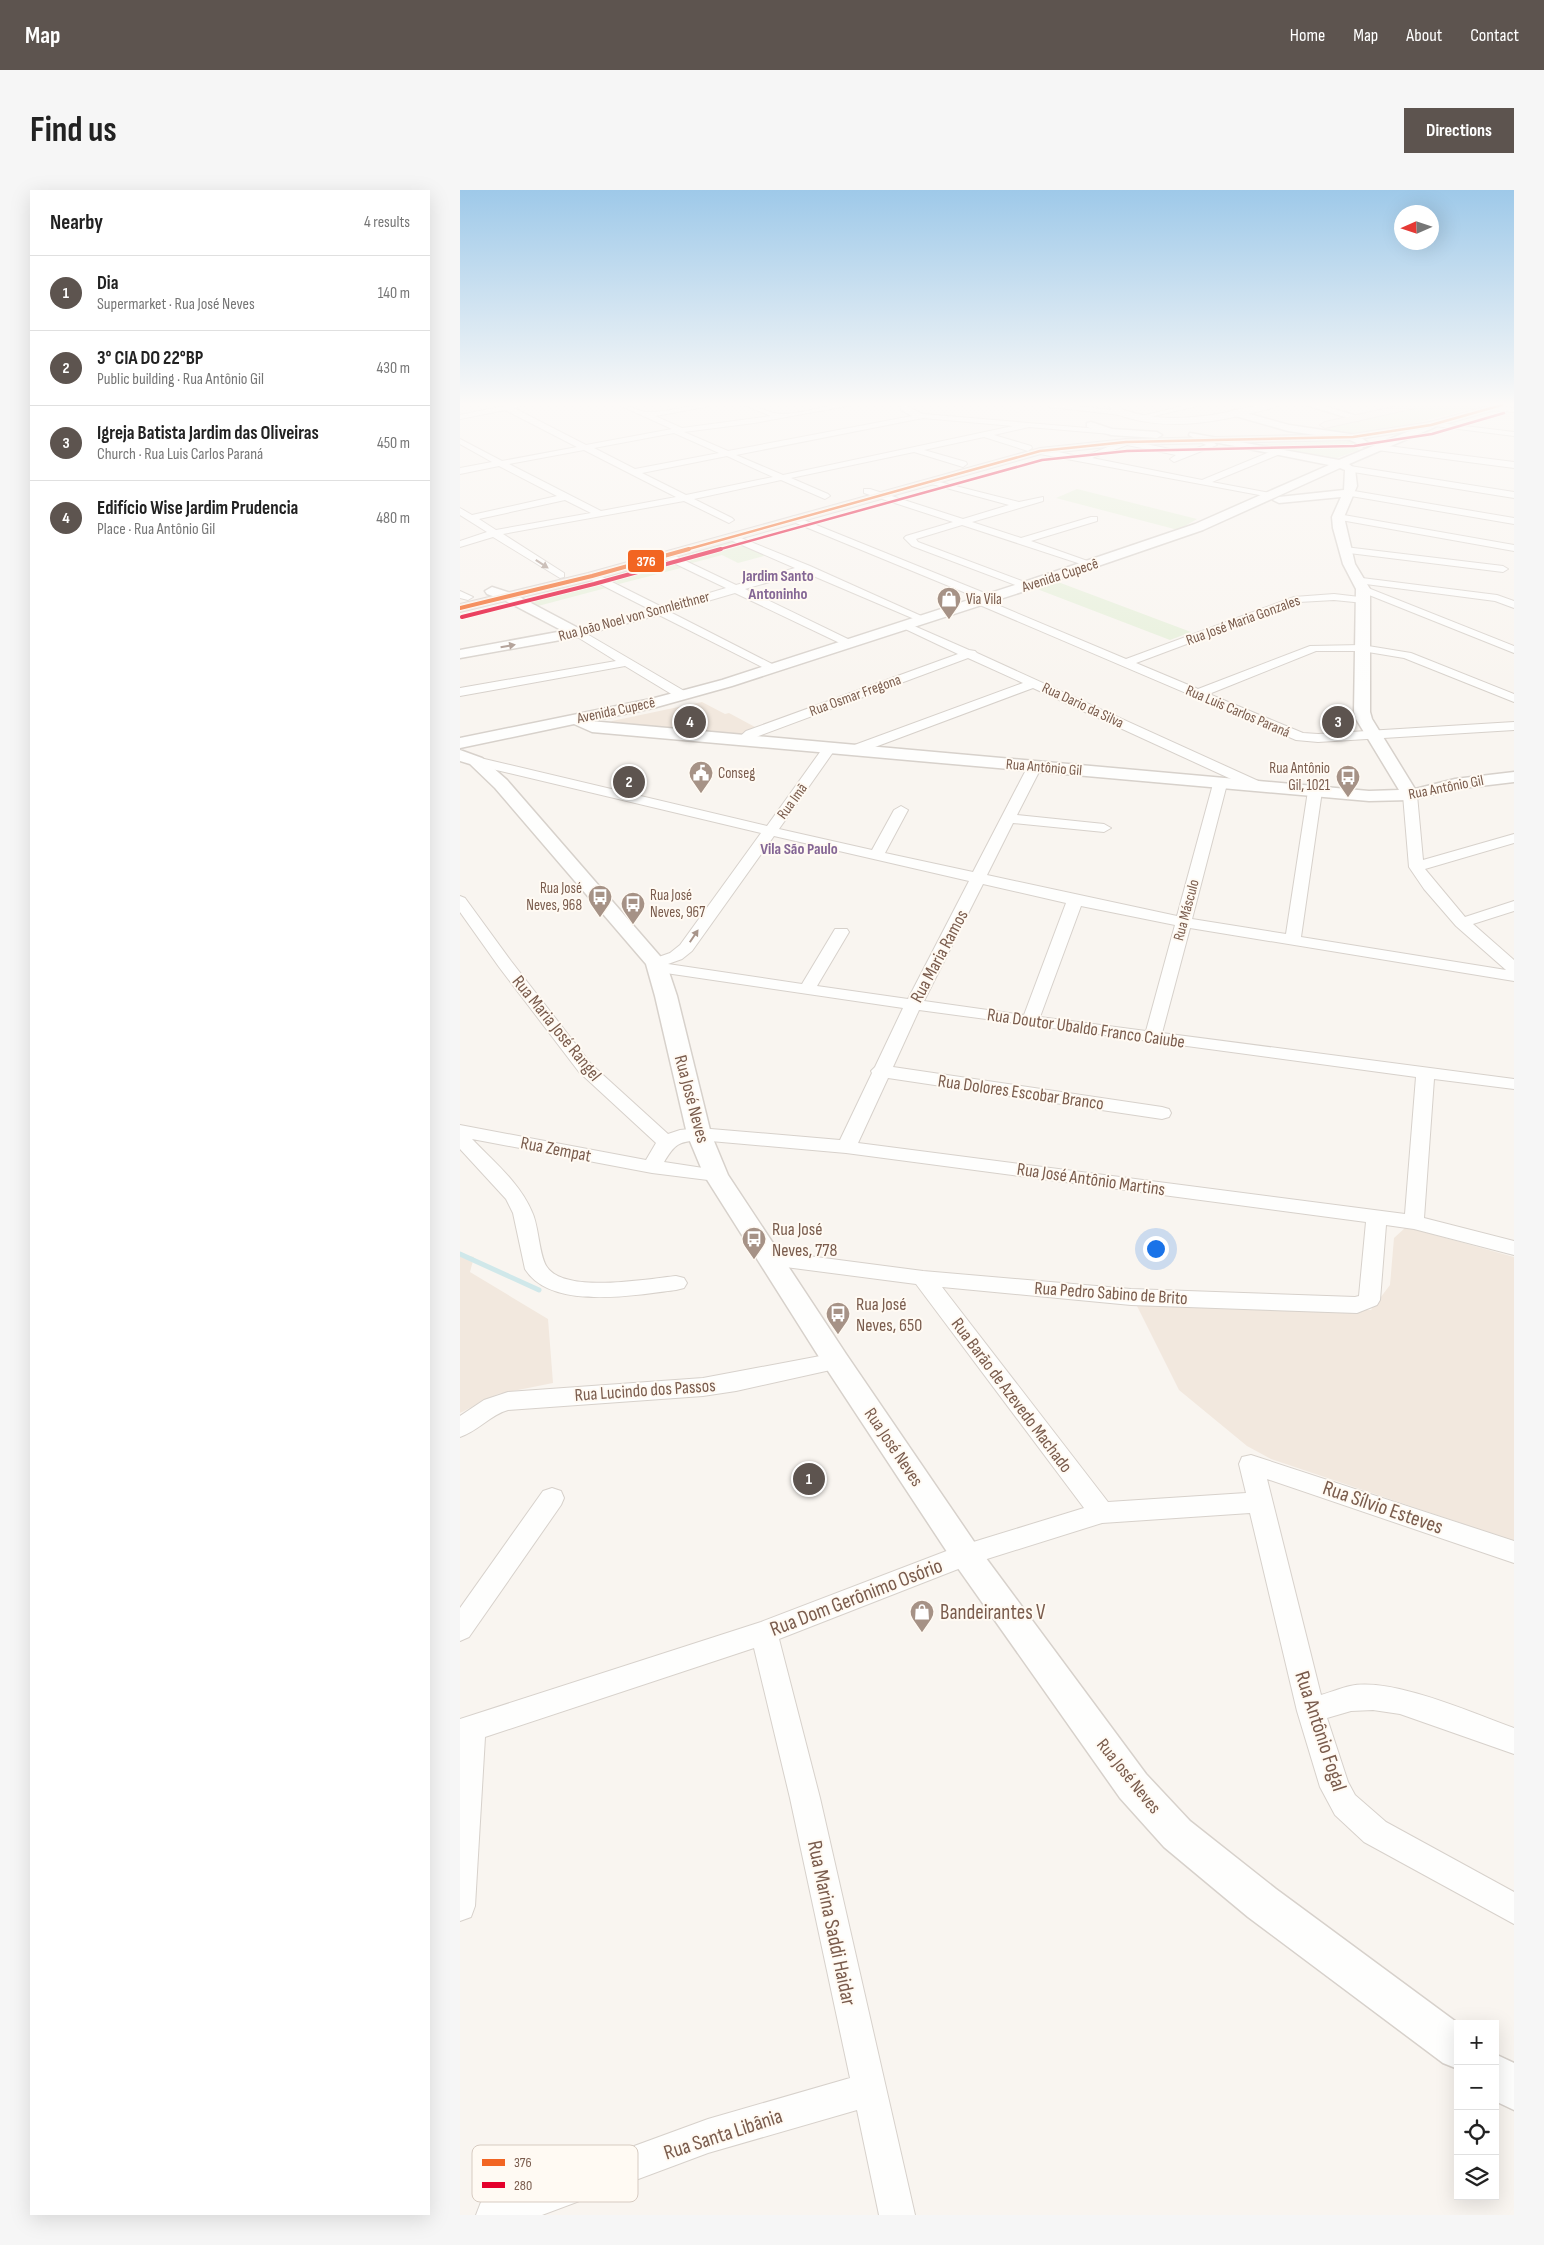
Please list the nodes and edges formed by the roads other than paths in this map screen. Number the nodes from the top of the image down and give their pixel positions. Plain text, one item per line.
1 (555, 500) edge
2 (571, 500) edge
3 (677, 500) edge
4 (688, 500) edge
5 (836, 500) edge
6 (865, 500) edge
7 (894, 500) edge
8 (999, 500) edge
9 (1040, 500) dead end
10 (1258, 500) edge
11 (1282, 500) edge
12 (1345, 500) edge
13 (1387, 500) edge
14 (1250, 504) junction
15 (1019, 505) junction
16 (460, 511) edge
17 (601, 514) junction
18 (1338, 517) junction
19 (471, 518) junction
20 (794, 519) junction
21 (1094, 519) dead end
22 (729, 520) dead end
23 (1514, 521) edge
24 (961, 522) junction
25 (495, 533) junction
26 (732, 536) junction
27 (460, 538) edge
28 (471, 541) junction
29 (1020, 542) junction
30 (460, 544) edge
31 (1514, 548) edge
32 (1345, 550) junction
33 (665, 555) junction
34 (1091, 564) junction
35 (806, 568) junction
36 (1503, 569) dead end
37 (560, 575) junction
38 (592, 576) junction
39 (1026, 586) junction
40 (736, 589) junction
41 (1361, 590) junction
42 (492, 591) junction
43 (1514, 594) edge
44 (509, 597) junction
45 (1497, 598) junction
46 (462, 599) edge
47 (983, 600) junction
48 (1514, 605) edge
49 (661, 611) junction
50 (923, 619) junction
51 (905, 625) junction
52 (577, 633) junction
53 (848, 643) junction
54 (1362, 648) junction
55 (1514, 650) edge
56 (970, 653) junction
57 (460, 654) edge
58 (625, 663) junction
59 (1125, 663) junction
60 (772, 668) junction
61 (1035, 683) junction
62 (460, 692) edge
63 (1197, 694) junction
64 (682, 695) junction
65 (1512, 696) edge
66 (574, 719) junction
67 (1514, 726) edge
68 (1374, 734) junction
69 (742, 740) junction
70 (460, 743) edge
71 (830, 748) junction
72 (854, 750) junction
73 (468, 758) edge
74 (1035, 766) junction
75 (1514, 777) edge
76 (1220, 784) junction
77 (1260, 787) junction
78 (1315, 791) junction
79 (1410, 795) junction
80 (901, 810) dead end
81 (1009, 818) junction
82 (1104, 828) dead end
83 (771, 830) junction
84 (1514, 838) edge
85 (876, 855) junction
86 (1416, 867) junction
87 (979, 879) junction
88 (1075, 900) junction
89 (460, 901) edge
90 (1514, 906) edge
91 (1183, 922) junction
92 (1462, 923) junction
93 (841, 932) dead end
94 (1293, 940) junction
95 (657, 965) junction
96 (1514, 968) edge
97 (1514, 976) edge
98 (807, 989) junction
99 (914, 1003) junction
100 (1030, 1022) junction
101 (1153, 1036) junction
102 (880, 1071) junction
103 (1425, 1072) junction
104 (1514, 1084) edge
105 (1162, 1113) dead end
106 (460, 1131) edge
107 (699, 1134) junction
108 (460, 1138) edge
109 (666, 1142) junction
110 (846, 1147) junction
111 (652, 1167) junction
112 (716, 1175) junction
113 (1377, 1217) junction
114 (1414, 1222) junction
115 (1514, 1248) edge
116 (770, 1258) junction
117 (923, 1278) junction
118 (676, 1284) dead end
119 (836, 1361) junction
120 (460, 1428) edge
121 (1251, 1464) joint
122 (552, 1498) dead end
123 (1259, 1502) junction
124 (1102, 1513) junction
125 (1514, 1552) edge
126 (966, 1555) junction
127 (460, 1628) edge
128 (764, 1632) junction
129 (1311, 1711) junction
130 (466, 1731) edge
131 (1514, 1741) edge
132 (460, 1906) edge
133 (1514, 1909) edge
134 (1454, 2045) edge
135 (1499, 2078) edge
136 (1514, 2089) edge
137 (869, 2090) junction
138 (638, 2162) edge
139 (529, 2202) edge
140 (494, 2215) edge
141 (897, 2215) edge

1 - 19 street
2 - 17 street
3 - 17 street
4 - 22 street
5 - 37 main road
6 - 20 main road
7 - 24 street
8 - 15 street
9 - 15 street
10 - 14 street, Avenida Cupecê
11 - 14 street
12 - 18 street
13 - 23 street
14 - 34 street, Avenida Cupecê
15 - 24 street
16 - 19 street
17 - 25 street
18 - 31 street
18 - 32 street
19 - 25 street
20 - 26 main road
20 - 47 street, Rua Luis Carlos Paraná
21 - 29 street
24 - 29 street
24 - 39 street
25 - 28 street
25 -> 37 street
26 - 33 main road
26 - 35 street
27 - 28 street
28 - 30 street
29 - 34 street
32 - 36 street
32 - 41 street
33 - 38 main road
33 - 40 street
34 - 39 street, Avenida Cupecê
35 - 40 street, Rua João Noel von Sonnleithner
35 - 50 street
37 - 42 main road
38 - 44 main road
38 - 49 street
39 - 47 street, Avenida Cupecê
40 - 49 street, Rua João Noel von Sonnleithner
40 - 53 street
41 - 45 street
41 - 54 street
41 - 55 street
41 - 59 street, Rua José Maria Gonzales
42 - 44 street
42 - 46 main road
43 - 45 street
44 - 46 main road
44 - 52 street
45 - 48 street
47 - 50 street, Avenida Cupecê
47 - 59 street, Rua Luis Carlos Paraná
49 - 52 street, Rua João Noel von Sonnleithner
49 - 60 street
50 - 51 street, Avenida Cupecê
51 - 53 street, Avenida Cupecê
51 - 56 street, Rua Dario da Silva
57 -> 52 street, Rua João Noel von Sonnleithner
52 - 58 street
53 - 60 street, Avenida Cupecê
54 - 63 street
54 - 65 street
54 - 68 street
56 - 61 street, Rua Dario da Silva
56 - 69 street, Rua Osmar Fregona
58 - 62 street
58 - 64 street
59 - 63 street, Rua Luis Carlos Paraná
60 - 64 street, Avenida Cupecê
61 - 72 street
61 - 77 street, Rua Dario da Silva
63 - 68 street, Rua Luis Carlos Paraná
64 - 66 street, Avenida Cupecê
66 - 69 street, Rua Antônio Gil
66 - 70 street, Avenida Cupecê
67 - 68 street, Rua Luis Carlos Paraná
68 - 79 street
69 - 71 street, Rua Antônio Gil
71 - 72 street, Rua Antônio Gil
71 - 83 street, Rua Imã
72 - 74 street, Rua Antônio Gil
73 - 83 street
73 - 95 street, Rua José Neves
74 - 76 street, Rua Antônio Gil
74 - 81 street, Rua Maria Ramos
75 - 79 street, Rua Antônio Gil
76 - 77 street, Rua Antônio Gil
76 - 91 street, Rua Másculo
77 - 78 street, Rua Antônio Gil
78 - 79 street, Rua Antônio Gil
78 - 94 street
79 - 86 street
80 - 85 street
81 - 82 street
81 - 87 street, Rua Maria Ramos
83 - 85 street
95 -> 83 street, Rua Imã
84 - 86 street
85 - 87 street
86 - 92 street
87 - 88 street
87 - 99 street, Rua Maria Ramos
88 - 91 street
88 - 100 street
89 - 109 street, Rua Maria José Rangel
90 - 92 street
91 - 94 street
91 - 101 street, Rua Másculo
92 - 96 street
93 - 98 street
94 - 97 street
95 - 98 street, Rua Doutor Ubaldo Franco Caiube
95 - 107 street, Rua José Neves
98 - 99 street, Rua Doutor Ubaldo Franco Caiube
99 - 100 street, Rua Doutor Ubaldo Franco Caiube
99 - 102 street, Rua Maria Ramos
100 - 101 street, Rua Doutor Ubaldo Franco Caiube
101 - 103 street, Rua Doutor Ubaldo Franco Caiube
102 - 105 street, Rua Dolores Escobar Branco
102 - 110 street, Rua Maria Ramos
103 - 104 street, Rua Doutor Ubaldo Franco Caiube
103 - 114 street
106 - 111 street, Rua Zempat
107 - 109 street, Rua José Antônio Martins
107 - 110 street, Rua José Antônio Martins
107 - 112 street, Rua José Neves
108 - 118 street
109 - 111 street
110 - 113 street, Rua José Antônio Martins
111 - 112 street
112 - 116 street, Rua José Neves
113 - 114 street, Rua José Antônio Martins
113 - 117 street, Rua Pedro Sabino de Brito
114 - 115 street, Rua José Antônio Martins
116 - 117 street, Rua Pedro Sabino de Brito
116 - 119 street, Rua José Neves
117 - 124 street, Rua Barão de Azevedo Machado
119 - 120 street, Rua Lucindo dos Passos
119 - 126 street, Rua José Neves
121 - 123 street, Rua Antônio Fogal
121 - 125 street, Rua Sílvio Esteves
122 - 127 street
123 - 124 street, Rua Dom Gerônimo Osório
123 - 129 street, Rua Antônio Fogal
124 - 126 street, Rua Dom Gerônimo Osório
126 - 128 street, Rua Dom Gerônimo Osório
126 - 134 street, Rua José Neves
128 - 130 street, Rua Dom Gerônimo Osório
128 - 137 street, Rua Marina Saddi Haidar
129 - 131 street
129 - 133 street, Rua Antônio Fogal
130 - 132 street
135 - 136 street
137 - 138 street, Rua Santa Libânia
137 - 141 street, Rua Marina Saddi Haidar
139 - 140 street, Rua Santa Libânia

